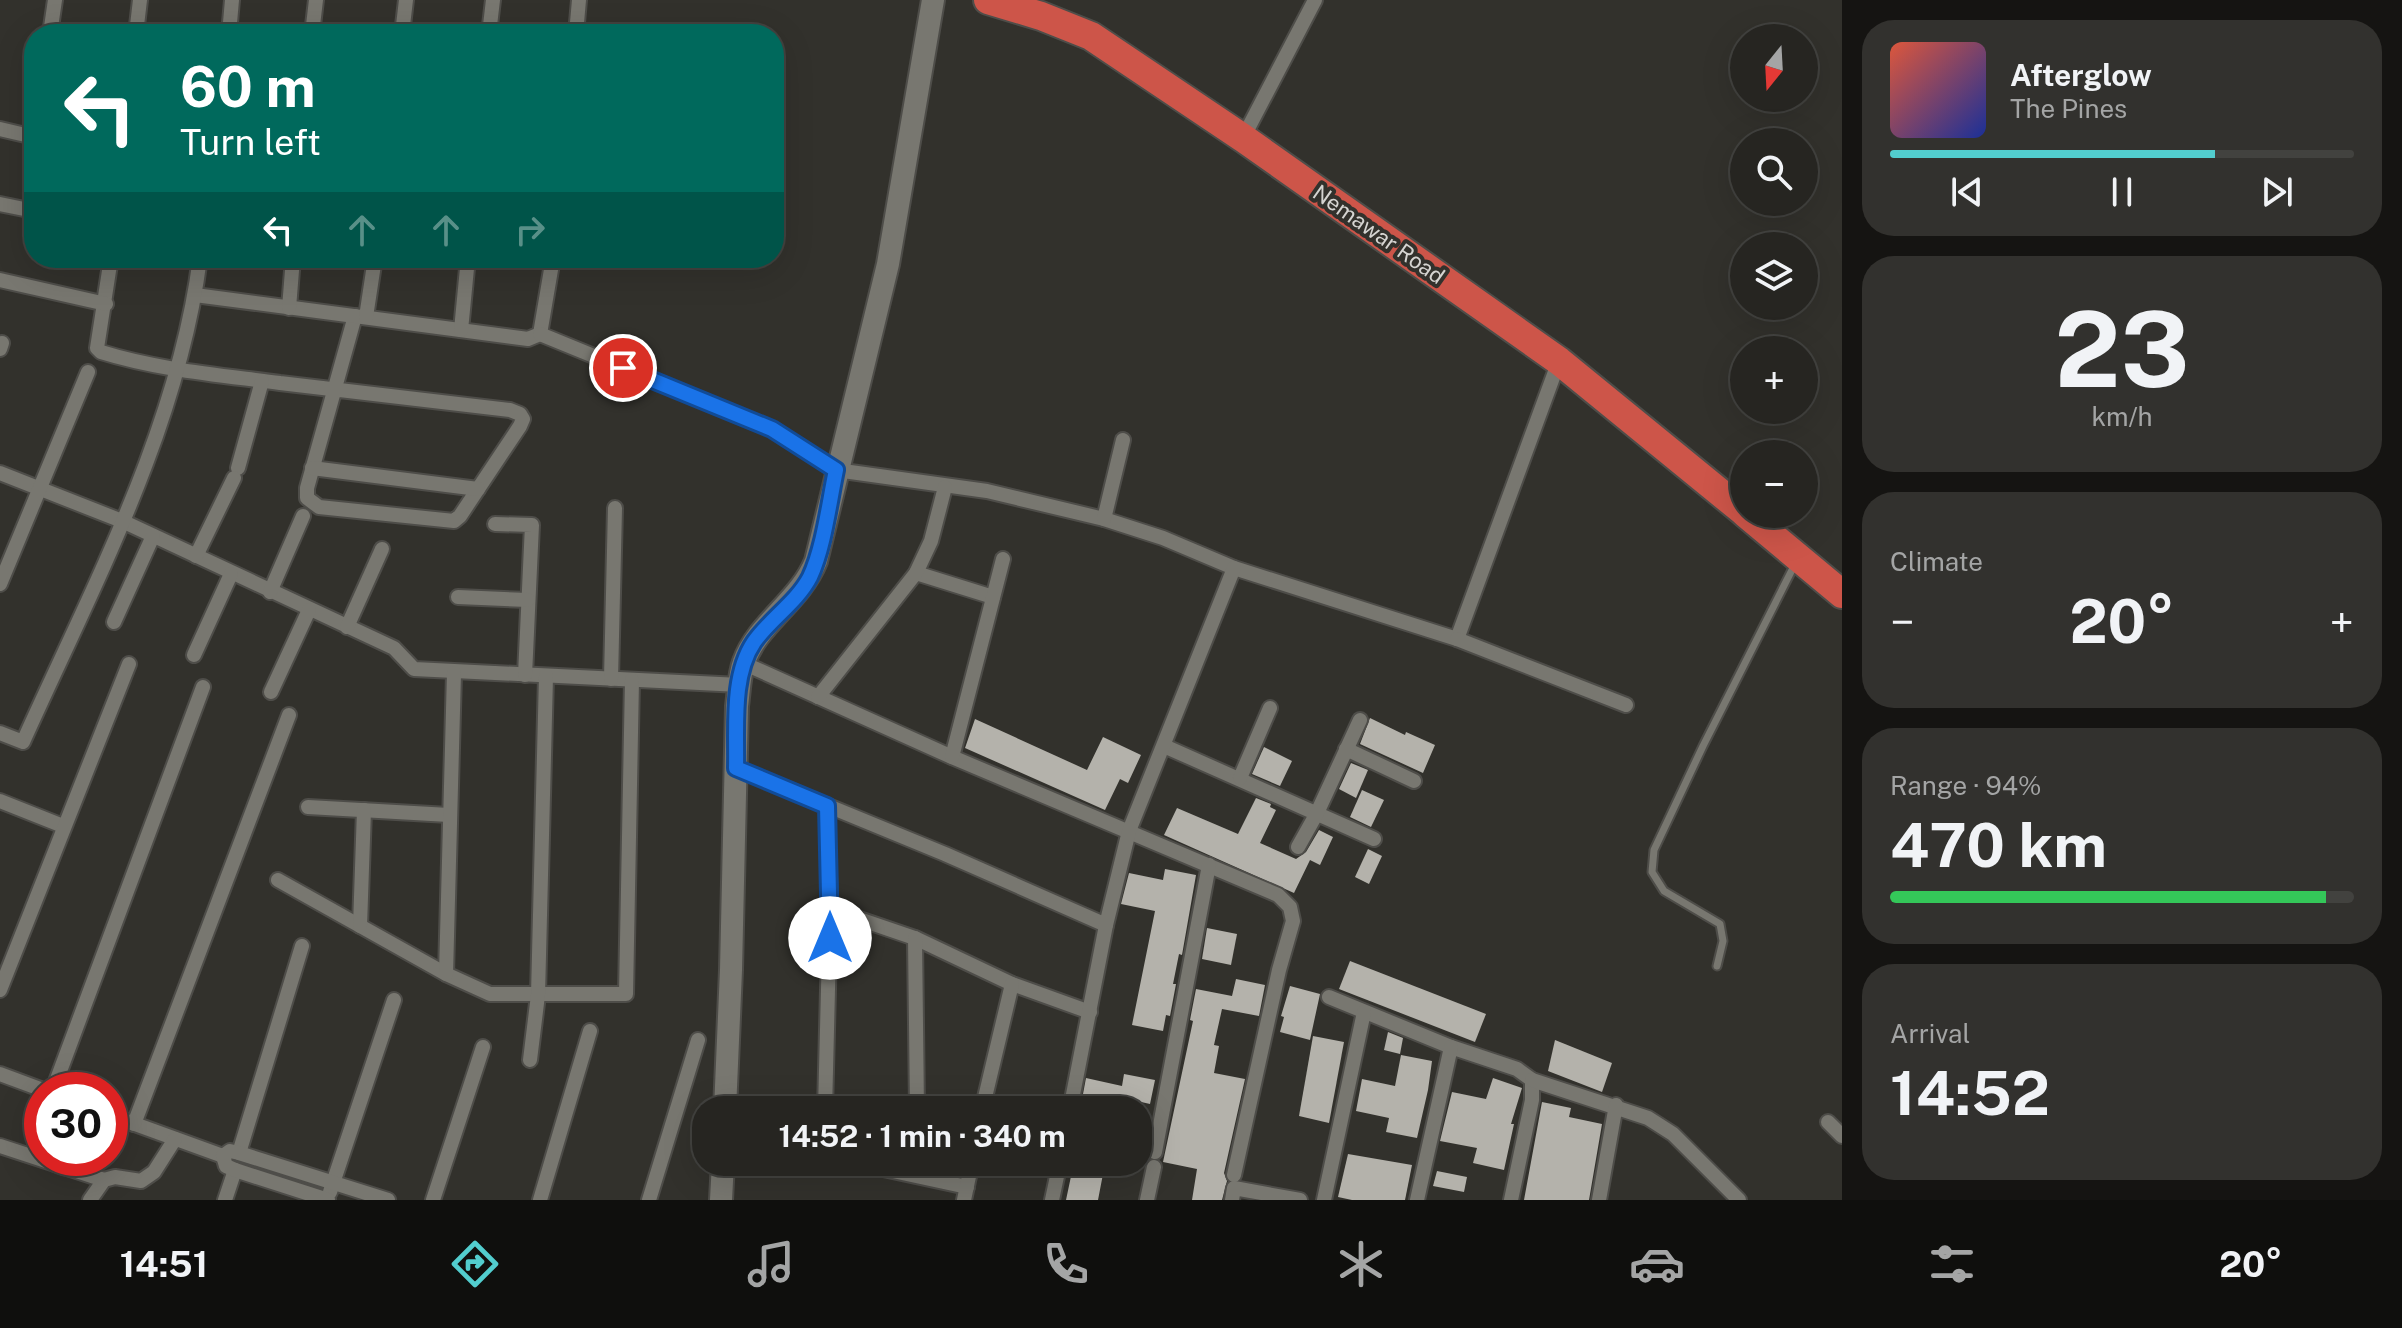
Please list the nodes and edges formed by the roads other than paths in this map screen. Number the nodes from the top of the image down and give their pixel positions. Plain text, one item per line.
1 (55, 0) edge
2 (140, 0) edge
3 (232, 0) edge
4 (316, 0) edge
5 (406, 0) edge
6 (493, 0) edge
7 (579, 0) edge
8 (933, 0) edge
9 (988, 0) edge
10 (1315, 0) edge
11 (1046, 8) edge
12 (51, 24) edge
13 (137, 24) edge
14 (233, 24) edge
15 (313, 24) edge
16 (403, 24) edge
17 (490, 24) edge
18 (577, 24) edge
19 (0, 129) edge
20 (24, 135) edge
21 (1243, 138) junction
22 (0, 204) edge
23 (24, 209) edge
24 (110, 268) edge
25 (199, 268) edge
26 (292, 268) edge
27 (372, 268) edge
28 (467, 268) edge
29 (551, 268) edge
30 (0, 280) edge
31 (195, 295) junction
32 (106, 304) junction
33 (289, 308) junction
34 (360, 317) junction
35 (461, 330) junction
36 (540, 334) junction
37 (1559, 361) junction
38 (176, 370) junction
39 (88, 372) dead end
40 (262, 381) junction
41 (334, 389) junction
42 (1123, 440) dead end
43 (312, 468) junction
44 (836, 470) junction
45 (0, 473) edge
46 (945, 487) junction
47 (39, 489) junction
48 (478, 489) junction
49 (1730, 501) edge
50 (615, 508) dead end
51 (303, 516) dead end
52 (1104, 519) junction
53 (122, 521) junction
54 (495, 524) dead end
55 (1763, 528) edge
56 (153, 536) junction
57 (382, 549) dead end
58 (196, 556) junction
59 (1799, 557) junction
60 (1003, 559) dead end
61 (1234, 568) junction
62 (916, 573) junction
63 (231, 574) junction
64 (0, 584) edge
65 (270, 592) junction
66 (1842, 594) edge
67 (458, 597) dead end
68 (993, 597) junction
69 (528, 600) junction
70 (309, 610) junction
71 (114, 622) dead end
72 (347, 627) junction
73 (1457, 639) junction
74 (194, 655) dead end
75 (129, 664) dead end
76 (454, 673) junction
77 (742, 674) junction
78 (525, 675) junction
79 (546, 676) junction
80 (611, 679) junction
81 (632, 680) junction
82 (203, 687) dead end
83 (271, 692) dead end
84 (818, 697) junction
85 (1626, 705) dead end
86 (1270, 708) dead end
87 (289, 715) dead end
88 (1360, 720) dead end
89 (0, 733) edge
90 (1164, 746) junction
91 (1346, 749) junction
92 (952, 757) junction
93 (736, 768) junction
94 (1240, 778) junction
95 (1414, 781) dead end
96 (0, 801) edge
97 (827, 806) junction
98 (308, 807) dead end
99 (364, 810) junction
100 (1317, 813) junction
101 (449, 815) junction
102 (63, 826) junction
103 (1129, 831) junction
104 (1374, 839) dead end
105 (1298, 847) dead end
106 (1209, 865) junction
107 (278, 880) dead end
108 (830, 909) junction
109 (1106, 925) junction
110 (360, 926) junction
111 (915, 938) junction
112 (302, 946) dead end
113 (1717, 966) dead end
114 (446, 974) junction
115 (1012, 984) junction
116 (0, 990) edge
117 (538, 995) junction
118 (1329, 997) dead end
119 (394, 1000) dead end
120 (1090, 1012) junction
121 (1364, 1012) junction
122 (590, 1031) dead end
123 (698, 1040) dead end
124 (483, 1047) dead end
125 (1451, 1047) junction
126 (530, 1060) dead end
127 (60, 1072) edge
128 (0, 1074) edge
129 (1532, 1080) junction
130 (24, 1083) edge
131 (725, 1096) edge
132 (825, 1096) edge
133 (917, 1096) edge
134 (985, 1096) edge
135 (1073, 1096) edge
136 (1616, 1105) junction
137 (128, 1122) edge
138 (1828, 1122) dead end
139 (134, 1124) junction
140 (1842, 1136) edge
141 (175, 1139) junction
142 (0, 1146) edge
143 (239, 1153) junction
144 (223, 1156) junction
145 (235, 1170) junction
146 (1234, 1175) dead end
147 (722, 1176) edge
148 (932, 1176) edge
149 (1057, 1176) edge
150 (104, 1180) junction
151 (332, 1183) junction
152 (965, 1193) edge
153 (90, 1200) edge
154 (225, 1200) edge
155 (328, 1200) edge
156 (388, 1200) edge
157 (433, 1200) edge
158 (540, 1200) edge
159 (649, 1200) edge
160 (721, 1200) edge
161 (1052, 1200) edge
162 (1147, 1200) edge
163 (1232, 1200) edge
164 (1300, 1200) edge
165 (1324, 1200) edge
166 (1417, 1200) edge
167 (1511, 1200) edge
168 (1599, 1200) edge
169 (1739, 1200) edge

1 - 12 street
2 - 13 street
3 - 14 street
4 - 15 street
5 - 16 street
6 - 17 street
7 - 18 street
8 - 44 street
9 - 11 highway, Nemawar Road
10 - 21 street
11 - 21 highway, Nemawar Road
19 - 20 street
21 - 37 highway, Nemawar Road
22 - 23 street
24 - 32 street
25 - 31 street
26 - 33 street
27 - 34 street
28 - 35 street
29 - 36 street
30 - 32 street
31 - 33 street
31 - 38 street
32 - 38 street
33 - 34 street
34 - 35 street
34 - 41 street
35 - 36 street
36 - 44 street
37 - 49 highway, Nemawar Road
37 - 73 street
38 - 40 street
38 - 53 street
39 - 47 street
40 - 41 street
40 - 58 street
41 - 43 street
41 - 48 street
42 - 52 street
43 - 48 street
43 - 48 street
44 - 46 street
44 - 77 street
45 - 47 street
46 - 52 street
46 - 62 street
47 - 53 street
47 - 64 street
50 - 80 street
51 - 65 street
52 - 61 street
53 - 56 street
53 - 89 street
54 - 69 street
55 - 59 highway, Nemawar Road
56 - 58 street
56 - 71 street
57 - 72 street
58 - 63 street
59 - 66 highway, Nemawar Road
59 - 113 lane
60 - 68 street
61 - 73 street
61 - 90 street
62 - 68 street
62 - 84 street
63 - 65 street
63 - 74 street
65 - 70 street
67 - 69 street
68 - 92 street
69 - 78 street
70 - 72 street
70 - 83 street
72 - 76 street
73 - 85 street
75 - 102 street
76 - 78 street
76 - 101 street
77 - 81 street
77 - 84 street
77 - 93 street
78 - 79 street
79 - 80 street
79 - 117 street
80 - 81 street
81 - 117 street
82 - 127 street
84 - 92 street
86 - 94 street
87 - 139 street
88 - 91 street
90 - 94 street
90 - 103 street
91 - 95 street
91 - 100 street
92 - 103 street
93 - 97 street
93 - 131 street
94 - 100 street
96 - 102 street
97 - 108 street
97 - 109 street
98 - 99 street
99 - 101 street
99 - 110 street
100 - 104 street
100 - 105 street
101 - 114 street
102 - 116 street
103 - 106 street
103 - 109 street
106 - 146 street
106 - 162 street
107 - 110 street
108 - 111 street
108 - 132 street
109 - 120 street
110 - 114 street
111 - 115 street
111 - 133 street
112 - 143 street
114 - 117 street
115 - 120 street
115 - 134 street
117 - 126 street
118 - 121 street
119 - 151 street
120 - 135 street
121 - 125 street
121 - 165 street
122 - 158 street
123 - 159 street
124 - 157 street
125 - 129 street
125 - 166 street
128 - 130 street
129 - 136 street
129 - 167 street
136 - 168 street
136 - 169 street
137 - 139 street
138 - 140 street
139 - 141 street
141 - 144 street
141 - 150 street
142 - 150 street
143 - 144 street
143 - 151 street
144 - 145 street
145 - 154 street
145 - 155 street
147 - 160 street
148 - 152 street
149 - 161 street
150 - 153 street
151 - 155 street
151 - 156 street
163 - 164 street

